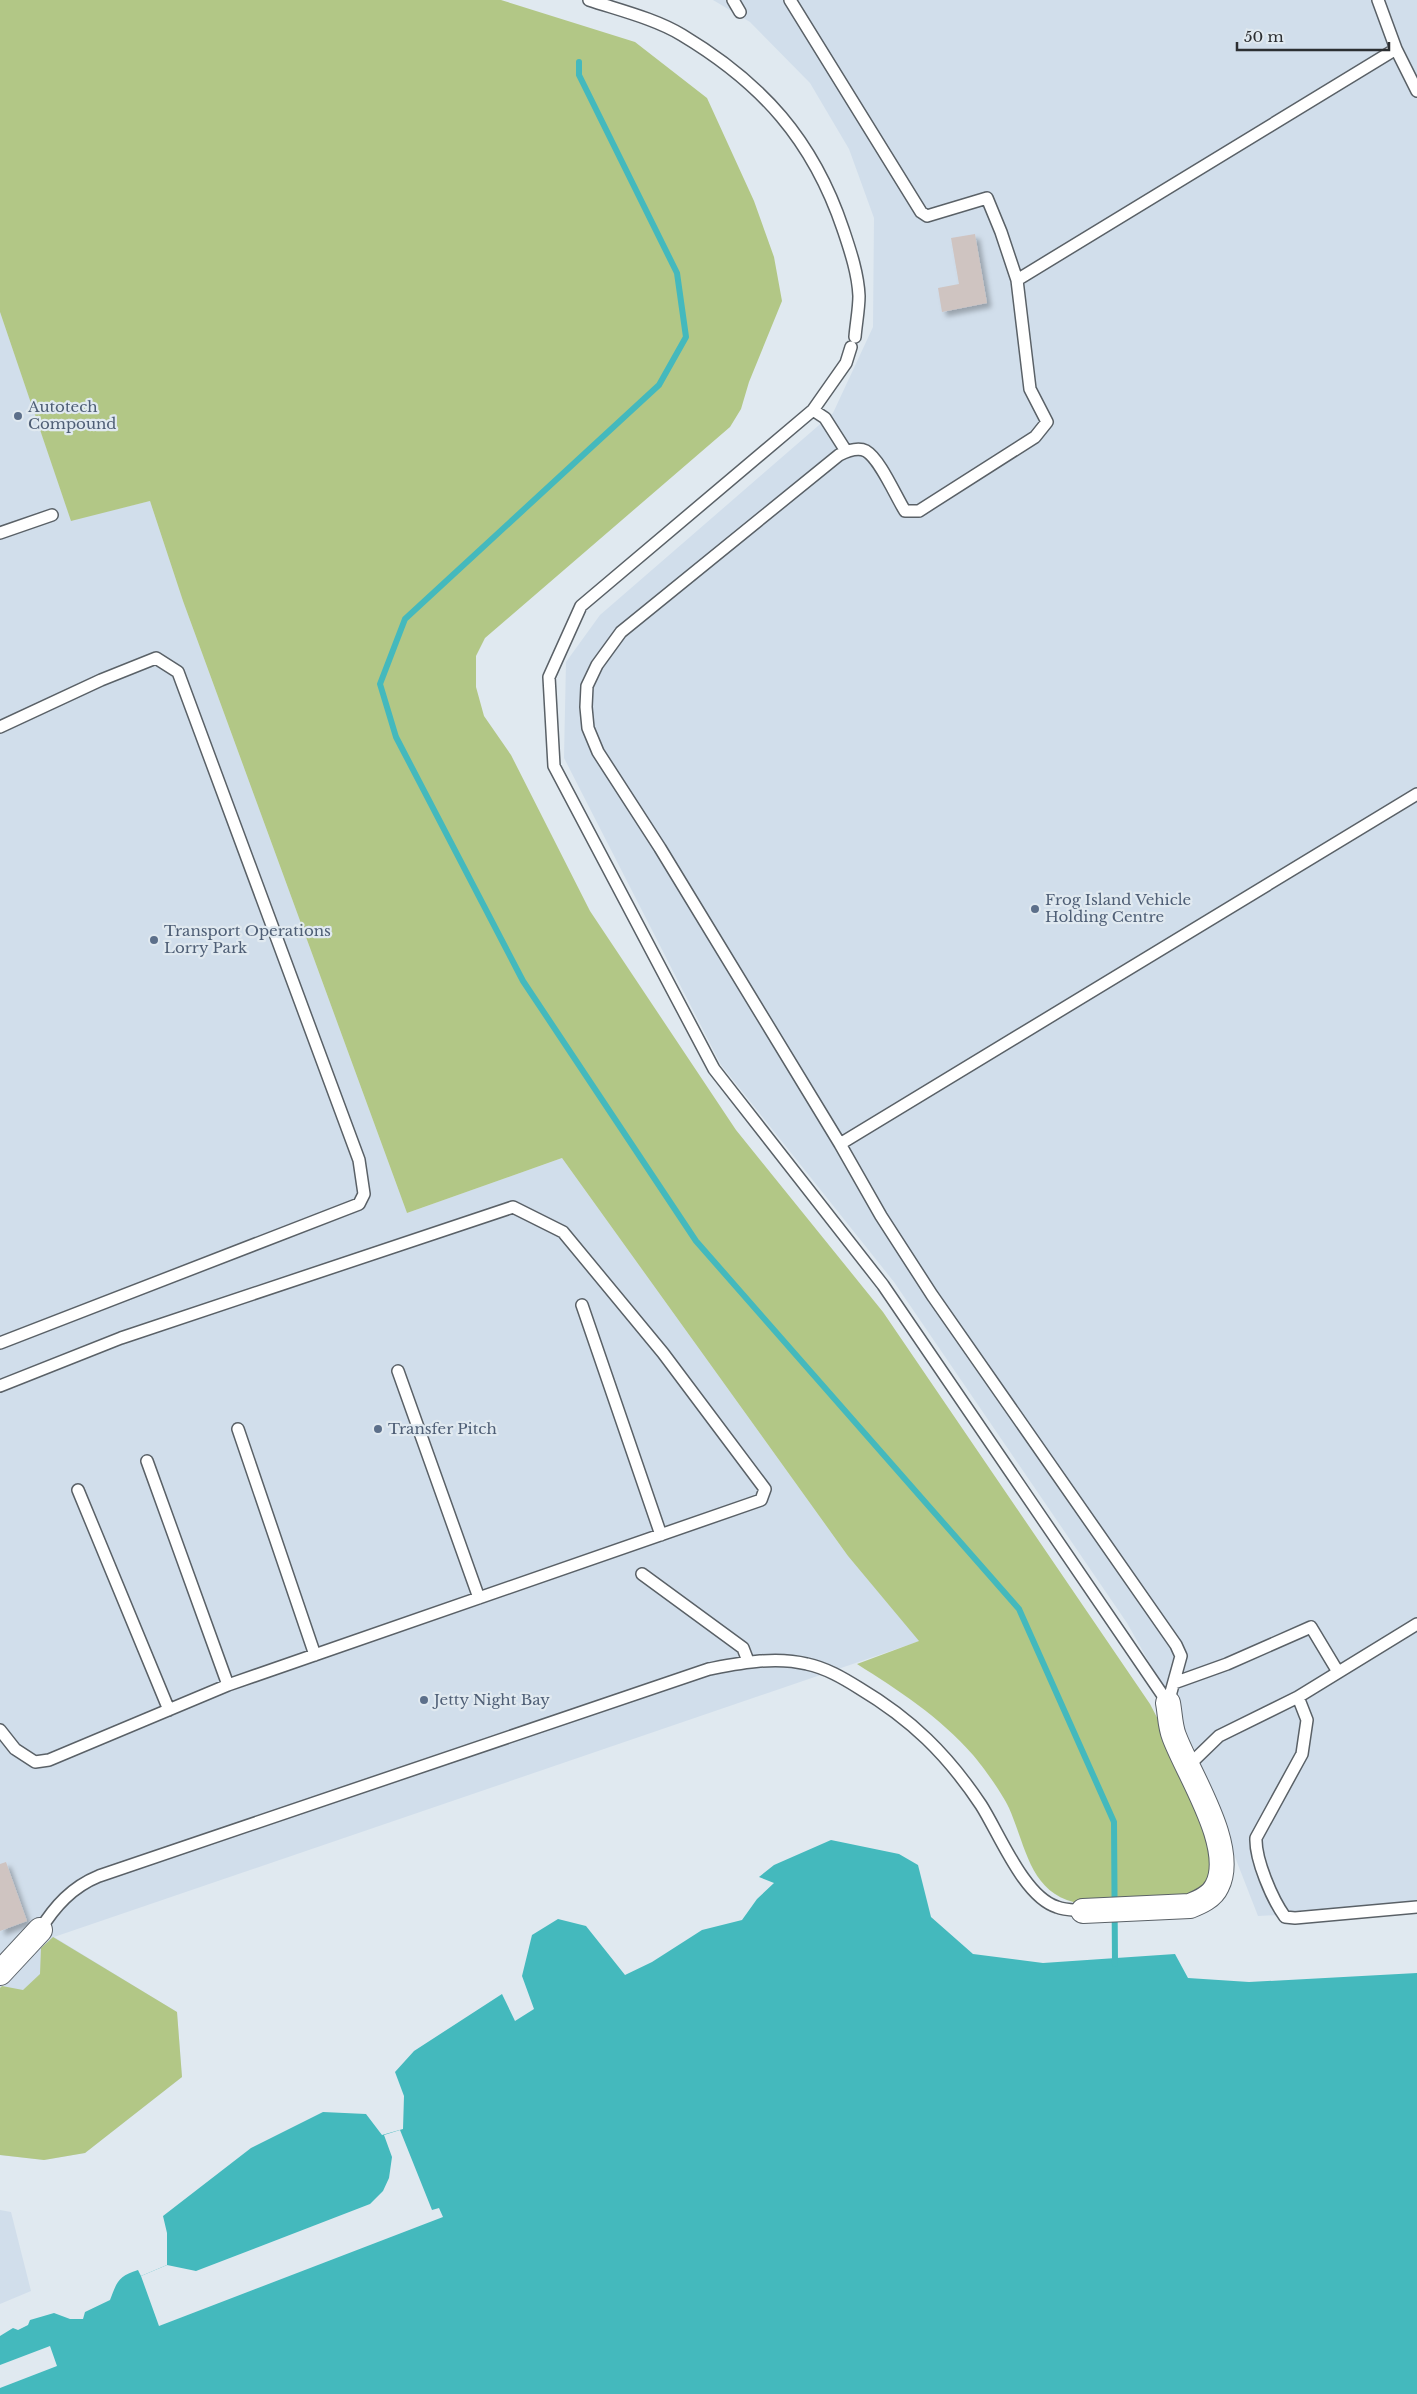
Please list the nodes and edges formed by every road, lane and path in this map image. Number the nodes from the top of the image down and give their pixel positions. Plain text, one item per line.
1 (589, 0) edge
2 (733, 0) edge
3 (790, 0) edge
4 (1378, 0) edge
5 (740, 12) dead end
6 (1396, 49) junction
7 (1417, 91) edge
8 (1016, 280) junction
9 (813, 410) junction
10 (846, 451) junction
11 (52, 515) dead end
12 (0, 533) edge
13 (0, 727) edge
14 (1417, 794) edge
15 (840, 1144) junction
16 (582, 1305) dead end
17 (0, 1343) edge
18 (398, 1371) dead end
19 (0, 1386) edge
20 (238, 1429) dead end
21 (147, 1461) dead end
22 (78, 1490) dead end
23 (661, 1535) junction
24 (642, 1574) dead end
25 (479, 1598) junction
26 (1417, 1624) edge
27 (315, 1655) junction
28 (748, 1662) junction
29 (1338, 1672) junction
30 (228, 1685) junction
31 (1171, 1693) junction
32 (1298, 1698) junction
33 (169, 1710) junction
34 (0, 1730) edge
35 (1187, 1767) junction
36 (1417, 1907) edge
37 (1083, 1911) joint
38 (40, 1930) joint
39 (0, 1972) edge

1 - 9 lane
2 - 5 lane
3 - 8 lane
4 - 6 lane
6 - 7 lane
6 - 8 lane
8 - 10 lane
9 - 10 lane
9 - 31 lane
10 - 15 lane
11 - 12 lane
13 - 17 lane
14 - 15 lane
15 - 31 lane
16 - 23 lane
18 - 25 lane
19 - 23 lane
20 - 27 lane
21 - 30 lane
22 - 33 lane
23 - 25 lane
24 - 28 lane
25 - 27 lane
26 - 29 lane
27 - 30 lane
28 - 37 lane
28 - 38 lane
29 - 31 lane
29 - 32 lane
30 - 33 lane
31 - 35 street
32 - 35 lane
32 - 36 lane
33 - 34 lane
35 - 37 street
38 - 39 street

